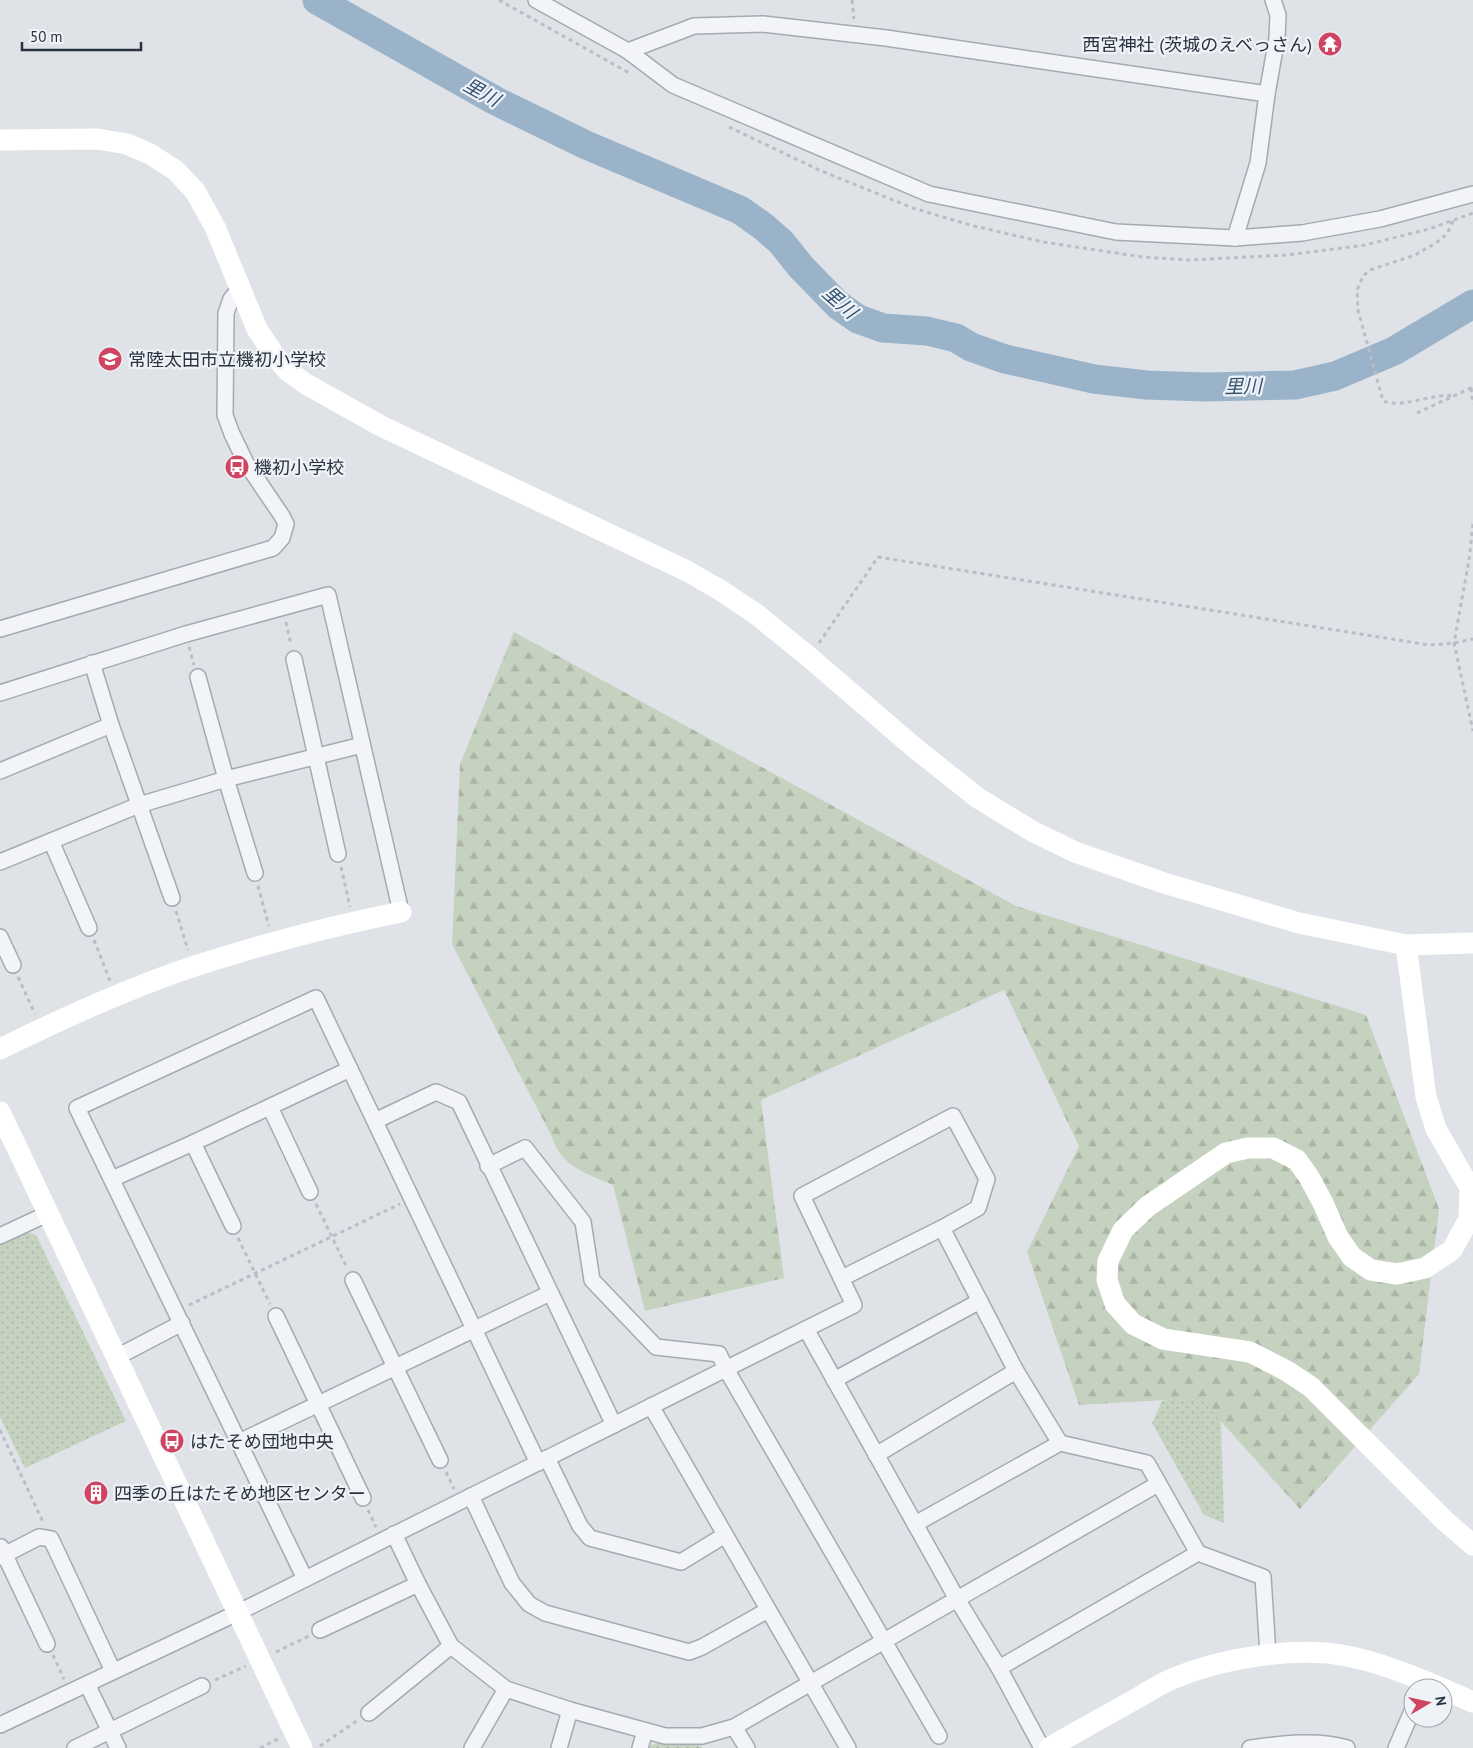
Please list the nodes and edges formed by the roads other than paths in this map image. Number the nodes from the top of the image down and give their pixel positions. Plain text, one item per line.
1 (536, 0) edge
2 (1273, 0) edge
3 (628, 51) junction
4 (1267, 94) junction
5 (0, 140) edge
6 (1473, 194) edge
7 (1235, 238) junction
8 (240, 288) junction
9 (0, 629) edge
10 (294, 659) road end
11 (92, 663) junction
12 (198, 677) road end
13 (0, 693) edge
14 (111, 725) junction
15 (362, 745) junction
16 (316, 757) junction
17 (0, 771) edge
18 (226, 779) junction
19 (139, 805) junction
20 (51, 841) junction
21 (338, 854) road end
22 (0, 862) edge
23 (255, 873) road end
24 (172, 898) road end
25 (401, 912) joint
26 (89, 928) road end
27 (0, 937) edge
28 (1473, 943) edge
29 (1406, 945) junction
30 (13, 965) road end
31 (0, 1049) edge
32 (350, 1069) junction
33 (270, 1107) junction
34 (0, 1112) edge
35 (375, 1121) junction
36 (193, 1143) junction
37 (488, 1166) junction
38 (112, 1179) junction
39 (310, 1192) road end
40 (47, 1214) junction
41 (233, 1226) road end
42 (942, 1228) junction
43 (0, 1236) edge
44 (842, 1278) junction
45 (353, 1280) road end
46 (550, 1293) junction
47 (980, 1301) junction
48 (276, 1316) road end
49 (179, 1317) junction
50 (806, 1329) junction
51 (474, 1330) junction
52 (115, 1358) junction
53 (395, 1367) junction
54 (726, 1369) junction
55 (1016, 1371) junction
56 (834, 1380) junction
57 (318, 1404) junction
58 (651, 1406) junction
59 (614, 1425) junction
60 (239, 1442) junction
61 (1060, 1443) junction
62 (876, 1455) junction
63 (440, 1460) road end
64 (542, 1460) junction
65 (1158, 1484) junction
66 (363, 1498) road end
67 (465, 1499) junction
68 (915, 1524) junction
69 (725, 1534) junction
70 (388, 1537) junction
71 (1473, 1545) edge
72 (1, 1552) edge
73 (1198, 1553) junction
74 (305, 1579) junction
75 (418, 1584) junction
76 (957, 1599) junction
77 (768, 1610) junction
78 (237, 1613) junction
79 (320, 1630) road end
80 (884, 1641) junction
81 (47, 1644) road end
82 (451, 1646) junction
83 (1268, 1655) junction
84 (999, 1668) junction
85 (113, 1671) junction
86 (1412, 1678) edge
87 (810, 1682) junction
88 (87, 1684) junction
89 (202, 1686) road end
90 (506, 1689) junction
91 (1453, 1694) edge
92 (1473, 1702) edge
93 (570, 1710) junction
94 (369, 1713) road end
95 (0, 1725) edge
96 (734, 1727) junction
97 (1405, 1728) edge
98 (110, 1730) junction
99 (645, 1731) junction
100 (939, 1736) dead end
101 (75, 1748) edge
102 (118, 1748) edge
103 (302, 1748) edge
104 (472, 1748) edge
105 (559, 1748) edge
106 (640, 1748) edge
107 (747, 1748) edge
108 (848, 1748) edge
109 (1042, 1748) edge
110 (1049, 1748) edge
111 (1250, 1748) edge
112 (1347, 1748) edge
113 (1396, 1748) edge

1 - 3 street
2 - 4 street
3 - 4 street
3 - 7 street
4 - 7 street
5 - 8 street
6 - 7 street
8 - 9 street
8 - 29 street
10 - 16 street
11 - 13 street
11 - 14 street
11 - 15 street
12 - 18 street
14 - 17 street
14 - 19 street
15 - 16 street
15 - 25 street
16 - 18 street
16 - 21 street
18 - 19 street
18 - 23 street
19 - 20 street
19 - 24 street
20 - 22 street
20 - 26 street
25 - 31 street
27 - 30 street
28 - 29 street
29 - 71 street
32 - 33 street
32 - 35 street
32 - 38 street
33 - 36 street
33 - 39 street
34 - 40 street
35 - 37 street
35 - 51 street
36 - 38 street
36 - 41 street
37 - 46 street
37 - 54 street
38 - 49 street
40 - 43 street
40 - 52 street
42 - 44 street
42 - 44 street
42 - 47 street
44 - 50 street
45 - 53 street
46 - 51 street
46 - 59 street
47 - 55 street
47 - 56 street
48 - 57 street
49 - 52 street
49 - 60 street
50 - 54 street
50 - 56 street
51 - 53 street
51 - 64 street
52 - 78 street
53 - 57 street
53 - 63 street
54 - 58 street
54 - 80 street
55 - 61 street
55 - 62 street
56 - 62 street
57 - 60 street
57 - 66 street
58 - 59 street
58 - 69 street
59 - 64 street
60 - 74 street
61 - 65 street
61 - 68 street
62 - 68 street
64 - 67 street
64 - 69 street
65 - 73 street
65 - 76 street
67 - 70 street
67 - 77 street
68 - 76 street
69 - 77 street
70 - 74 street
70 - 75 street
72 - 81 street
72 - 85 street
73 - 83 street
73 - 84 street
74 - 78 street
75 - 79 street
75 - 82 street
76 - 80 street
76 - 84 street
77 - 87 street
78 - 85 street
78 - 103 street
80 - 87 street
80 - 100 street
82 - 90 street
82 - 94 street
83 - 86 street
83 - 110 street
84 - 109 street
85 - 88 street
87 - 96 street
87 - 108 street
88 - 95 street
88 - 98 street
89 - 98 street
90 - 93 street
90 - 104 street
91 - 92 street
93 - 99 street
93 - 105 street
96 - 99 street
96 - 107 street
97 - 113 street
98 - 101 street
98 - 102 street
99 - 106 street
111 - 112 street

